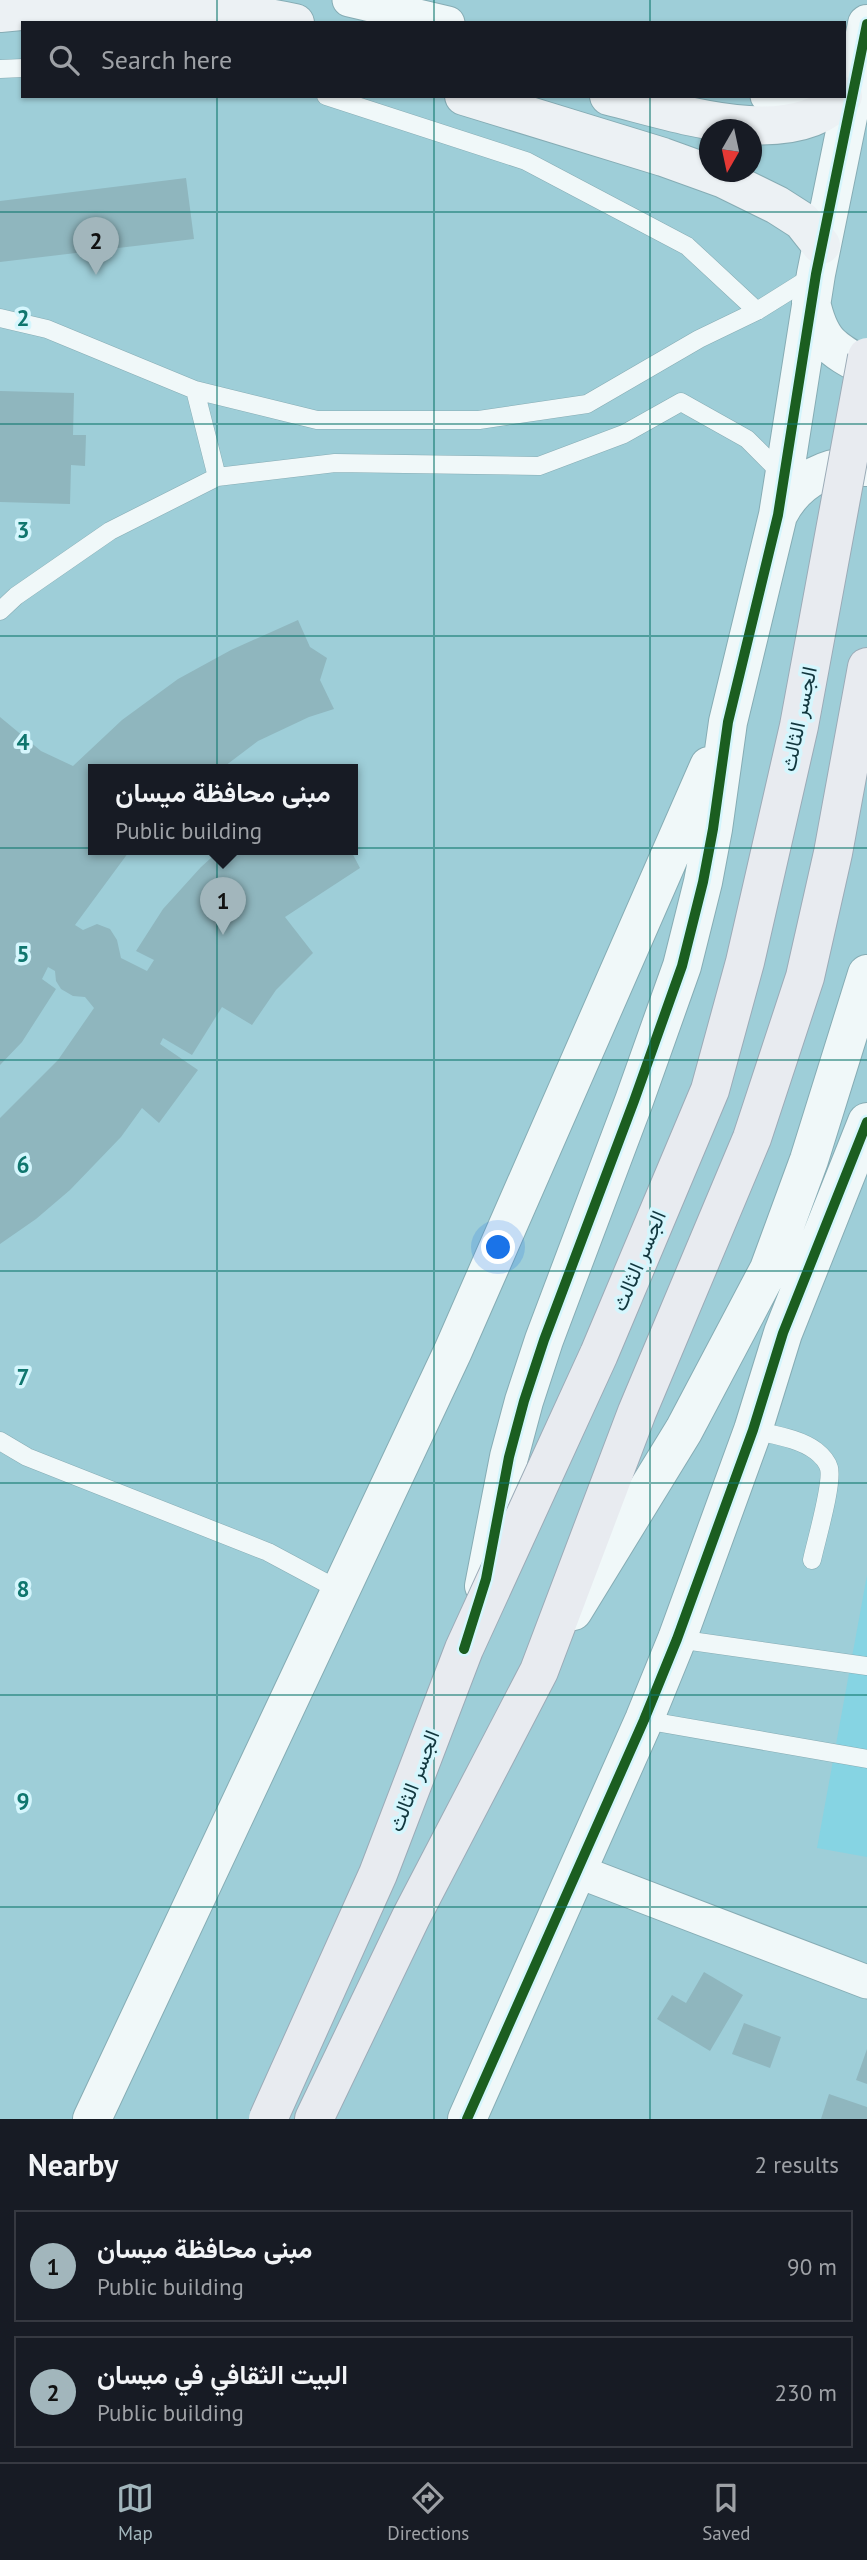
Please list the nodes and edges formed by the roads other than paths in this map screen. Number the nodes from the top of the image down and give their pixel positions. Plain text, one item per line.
1 (349, 0) edge
2 (72, 21) edge
3 (282, 21) edge
4 (439, 21) edge
5 (867, 24) edge
6 (15, 32) edge
7 (0, 69) edge
8 (850, 84) edge
9 (332, 98) edge
10 (471, 98) edge
11 (617, 98) edge
12 (776, 98) edge
13 (828, 98) edge
14 (836, 98) edge
15 (816, 274) junction
16 (757, 310) junction
17 (0, 318) edge
18 (867, 357) edge
19 (867, 368) edge
20 (195, 390) junction
21 (867, 467) edge
22 (785, 476) junction
23 (218, 477) junction
24 (778, 515) junction
25 (0, 611) edge
26 (867, 667) edge
27 (728, 722) junction
28 (867, 974) edge
29 (867, 1122) edge
30 (753, 1430) junction
31 (0, 1441) edge
32 (811, 1560) dead end
33 (339, 1590) junction
34 (677, 1639) junction
35 (464, 1648) junction
36 (867, 1666) edge
37 (539, 1671) junction
38 (644, 1720) junction
39 (867, 1759) edge
40 (577, 1871) junction
41 (867, 1982) edge
42 (92, 2119) edge
43 (268, 2119) edge
44 (314, 2119) edge
45 (467, 2119) edge

1 - 4 street
2 - 3 main road
5 - 8 street
6 - 7 lane
8 - 15 street
9 - 16 lane
10 - 15 main road
11 - 14 main road
12 - 13 street
15 - 16 lane
15 - 19 street
15 - 22 street
16 - 20 lane
17 - 20 lane
18 - 35 main road, الجسر الثالث, bridge
20 - 23 lane
21 - 24 street
22 - 23 lane
22 - 24 street
23 - 25 lane
24 - 27 street
26 - 37 main road
27 - 33 street
27 - 35 street, bridge
28 - 37 street
29 - 30 street
30 - 32 lane
30 - 34 street
31 - 33 lane
33 - 42 street
34 - 36 lane
34 - 38 street
35 - 43 main road, الجسر الثالث, bridge
37 - 44 main road
38 - 39 lane
38 - 40 street
40 - 41 street
40 - 45 street

